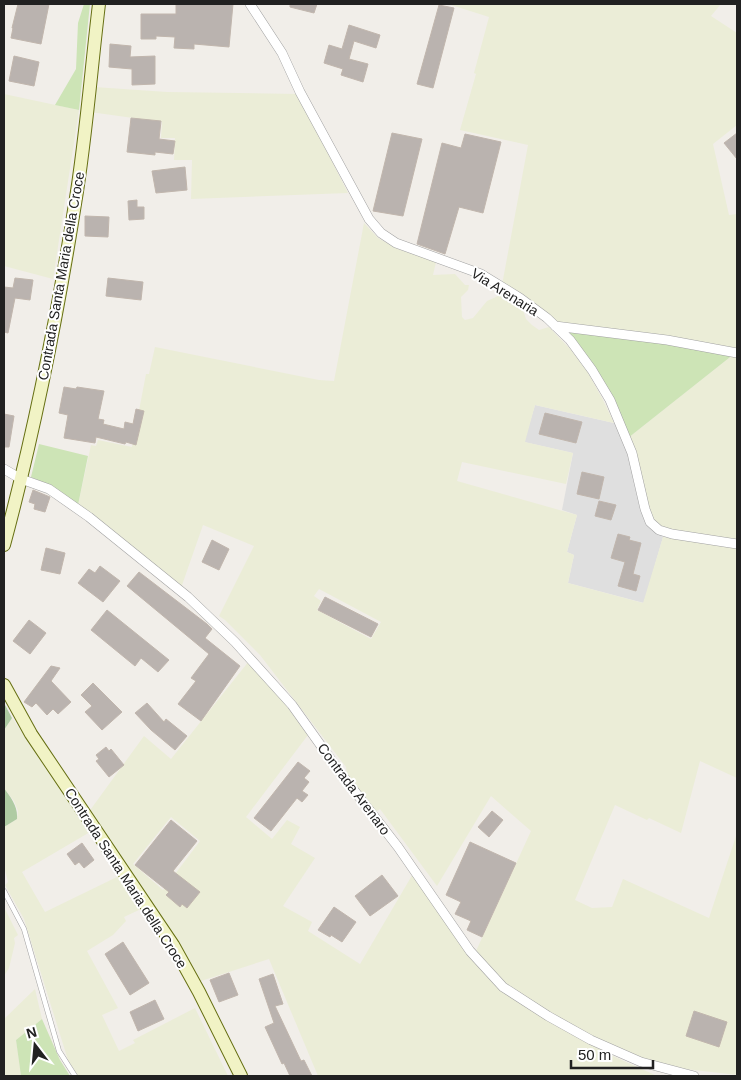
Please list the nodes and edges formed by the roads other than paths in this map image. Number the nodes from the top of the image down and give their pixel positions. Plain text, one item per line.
1 (100, 4) edge
2 (250, 4) edge
3 (556, 326) junction
4 (737, 353) edge
5 (4, 469) edge
6 (21, 479) junction
7 (737, 544) edge
8 (4, 546) edge
9 (4, 685) edge
10 (4, 891) edge
11 (75, 1076) edge
12 (241, 1076) edge
13 (694, 1076) edge

1 - 6 main road, Contrada Santa Maria della Croce
2 - 3 street, Via Arenaria
3 - 4 street
3 - 7 street, Via Arenaria
5 - 6 street, Contrada Arenaro
6 - 8 main road, Contrada Santa Maria della Croce
6 - 13 street, Contrada Arenaro
9 - 12 main road, Contrada Santa Maria della Croce
10 - 11 lane

